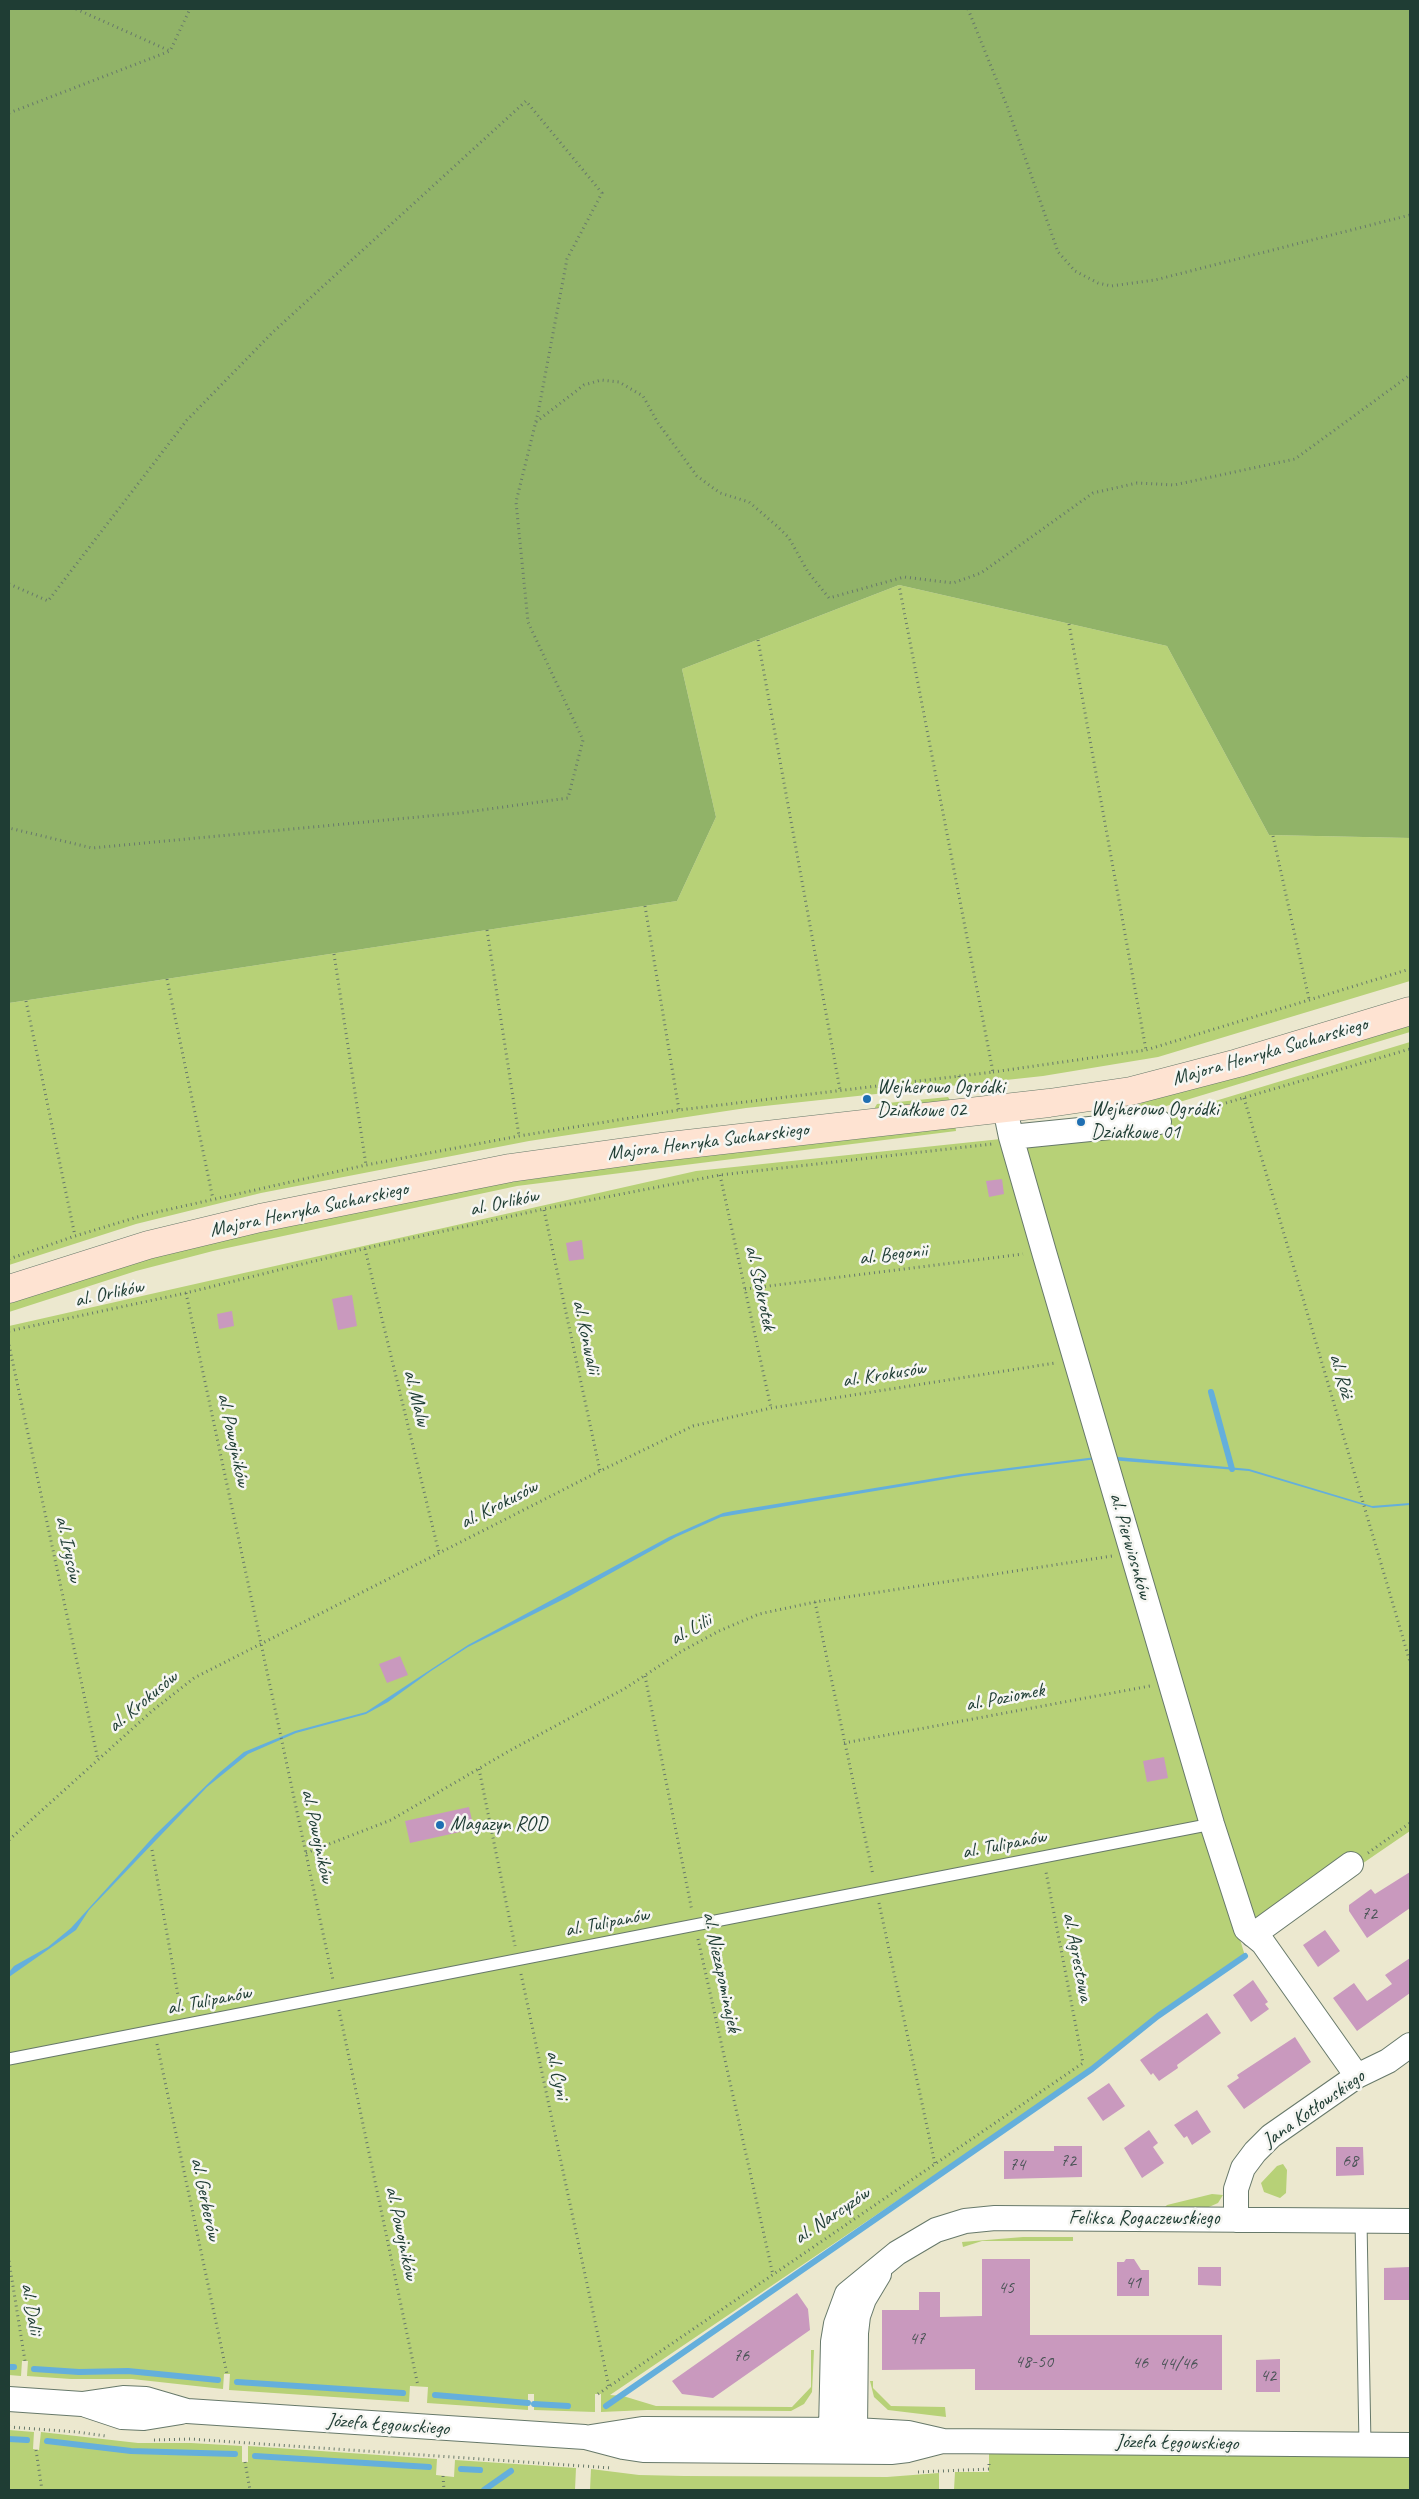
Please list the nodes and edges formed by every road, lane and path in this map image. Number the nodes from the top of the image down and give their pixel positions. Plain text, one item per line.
1 (76, 9) edge
2 (190, 9) edge
3 (968, 9) edge
4 (170, 51) junction
5 (9, 113) edge
6 (1410, 215) edge
7 (1410, 375) edge
8 (536, 422) junction
9 (9, 584) edge
10 (898, 585) dead end
11 (1069, 624) dead end
12 (758, 640) dead end
13 (9, 828) edge
14 (1273, 836) dead end
15 (646, 906) dead end
16 (487, 930) dead end
17 (334, 954) dead end
18 (1410, 969) edge
19 (167, 979) dead end
20 (1309, 999) junction
21 (26, 1001) dead end
22 (1410, 1011) edge
23 (1410, 1049) edge
24 (1146, 1050) junction
25 (992, 1072) junction
26 (959, 1076) junction
27 (840, 1090) junction
28 (958, 1095) dead end
29 (1244, 1098) junction
30 (1005, 1108) junction
31 (679, 1110) junction
32 (1159, 1122) joint
33 (519, 1136) junction
34 (1012, 1139) junction
35 (366, 1165) junction
36 (720, 1175) junction
37 (213, 1199) junction
38 (544, 1209) junction
39 (75, 1236) junction
40 (365, 1249) junction
41 (1044, 1252) junction
42 (9, 1259) edge
43 (9, 1289) edge
44 (745, 1289) junction
45 (186, 1293) junction
46 (9, 1331) edge
47 (9, 1344) edge
48 (1076, 1359) junction
49 (771, 1408) junction
50 (600, 1470) junction
51 (439, 1553) junction
52 (1132, 1553) junction
53 (261, 1644) junction
54 (1410, 1662) edge
55 (645, 1676) junction
56 (1170, 1682) junction
57 (844, 1743) dead end
58 (98, 1760) junction
59 (479, 1769) junction
60 (1410, 1823) edge
61 (1212, 1824) junction
62 (9, 1840) edge
63 (152, 1850) dead end
64 (306, 1854) junction
65 (1043, 1857) junction
66 (1351, 1864) joint
67 (695, 1925) junction
68 (1258, 1939) junction
69 (517, 1960) junction
70 (336, 1995) junction
71 (183, 2025) junction
72 (154, 2031) junction
73 (1410, 2045) edge
74 (9, 2059) edge
75 (1083, 2063) joint
76 (1357, 2076) junction
77 (1236, 2220) junction
78 (1361, 2221) junction
79 (1410, 2221) edge
80 (9, 2261) edge
81 (773, 2275) junction
82 (24, 2361) dead end
83 (227, 2374) dead end
84 (418, 2386) dead end
85 (609, 2387) junction
86 (598, 2394) dead end
87 (9, 2399) edge
88 (9, 2427) edge
89 (843, 2430) junction
90 (589, 2437) junction
91 (112, 2438) dead end
92 (150, 2440) dead end
93 (943, 2441) junction
94 (1365, 2445) junction
95 (1410, 2445) edge
96 (36, 2450) dead end
97 (843, 2452) junction
98 (244, 2462) dead end
99 (989, 2463) dead end
100 (619, 2469) dead end
101 (914, 2472) dead end
102 (444, 2476) dead end
103 (42, 2490) edge
104 (250, 2490) edge
105 (444, 2490) edge

1 - 4 path
2 - 4 path
3 - 6 path
4 - 5 path
7 - 8 path
8 - 9 path
8 - 13 path
10 - 25 path
11 - 24 path
12 - 27 path
14 - 20 path
15 - 31 path
16 - 33 path
17 - 35 path
18 - 20 path
19 - 37 path
20 - 24 path
21 - 39 path
22 - 30 street, Majora Henryka Sucharskiego
23 - 29 path
24 - 25 path
25 - 26 path
26 - 27 path
26 - 28 path
27 - 31 path
29 - 32 path
29 - 54 path, al. Róż
30 - 34 street, al. Pierwiosnków
30 - 43 street, Majora Henryka Sucharskiego
31 - 33 path
32 - 34 street
33 - 35 path
34 - 36 path, al. Orlików
34 - 41 street, al. Pierwiosnków
35 - 37 path
36 - 38 path, al. Orlików
36 - 44 path, al. Stokrotek
37 - 39 path
38 - 40 path, al. Orlików
38 - 50 path, al. Konwalii
39 - 42 path
40 - 45 path, al. Orlików
40 - 51 path, al. Malw
41 - 44 path, al. Begonii
41 - 48 street, al. Pierwiosnków
44 - 49 path, al. Stokrotek
45 - 46 path, al. Orlików
45 - 53 path, al. Powojników
47 - 58 path, al. Irysów
48 - 49 path, al. Krokusów
48 - 52 street, al. Pierwiosnków
49 - 50 path, al. Krokusów
50 - 51 path, al. Krokusów
51 - 53 path, al. Krokusów
52 - 55 path, al. Lilii
52 - 56 street, al. Pierwiosnków
53 - 58 path, al. Krokusów
53 - 64 path, al. Powojników
55 - 59 path, al. Lilii
55 - 67 path, al. Niezapominajek
56 - 57 path, al. Poziomek
56 - 61 street, al. Pierwiosnków
58 - 62 path, al. Krokusów
59 - 64 path, al. Lilii
59 - 69 path, al. Cyni
60 - 66 path
61 - 65 lane, al. Tulipanów
61 - 68 street, al. Pierwiosnków
63 - 71 path
64 - 70 path, al. Powojników
65 - 67 lane, al. Tulipanów
65 - 75 path, al. Agrestowa
66 - 68 street
67 - 69 lane, al. Tulipanów
67 - 81 path, al. Niezapominajek
68 - 76 street, al. Pierwiosnków
69 - 70 lane, al. Tulipanów
69 - 85 path, al. Cyni
70 - 71 lane, al. Tulipanów
70 - 84 path, al. Powojników
71 - 72 lane, al. Tulipanów
72 - 74 lane, al. Tulipanów
72 - 83 path, al. Gerberów
73 - 76 street, Jana Kotłowskiego
75 - 81 path, al. Narcyzów
76 - 77 street, Jana Kotłowskiego
77 - 78 street, Feliksa Rogaczewskiego
77 - 89 street, Feliksa Rogaczewskiego
78 - 79 street, Feliksa Rogaczewskiego
78 - 94 lane
80 - 82 path, al. Dalii
81 - 85 path, al. Narcyzów
85 - 86 path, al. Narcyzów
87 - 90 street, Józefa Łęgowskiego
88 - 91 path
89 - 90 street, Józefa Łęgowskiego
89 - 93 street, Józefa Łęgowskiego
89 - 97 street, Feliksa Rogaczewskiego
90 - 97 street, Józefa Łęgowskiego
92 - 100 path
93 - 94 street, Józefa Łęgowskiego
93 - 97 street, Józefa Łęgowskiego
94 - 95 street, Józefa Łęgowskiego
96 - 103 path
98 - 104 path
99 - 101 path
102 - 105 path

